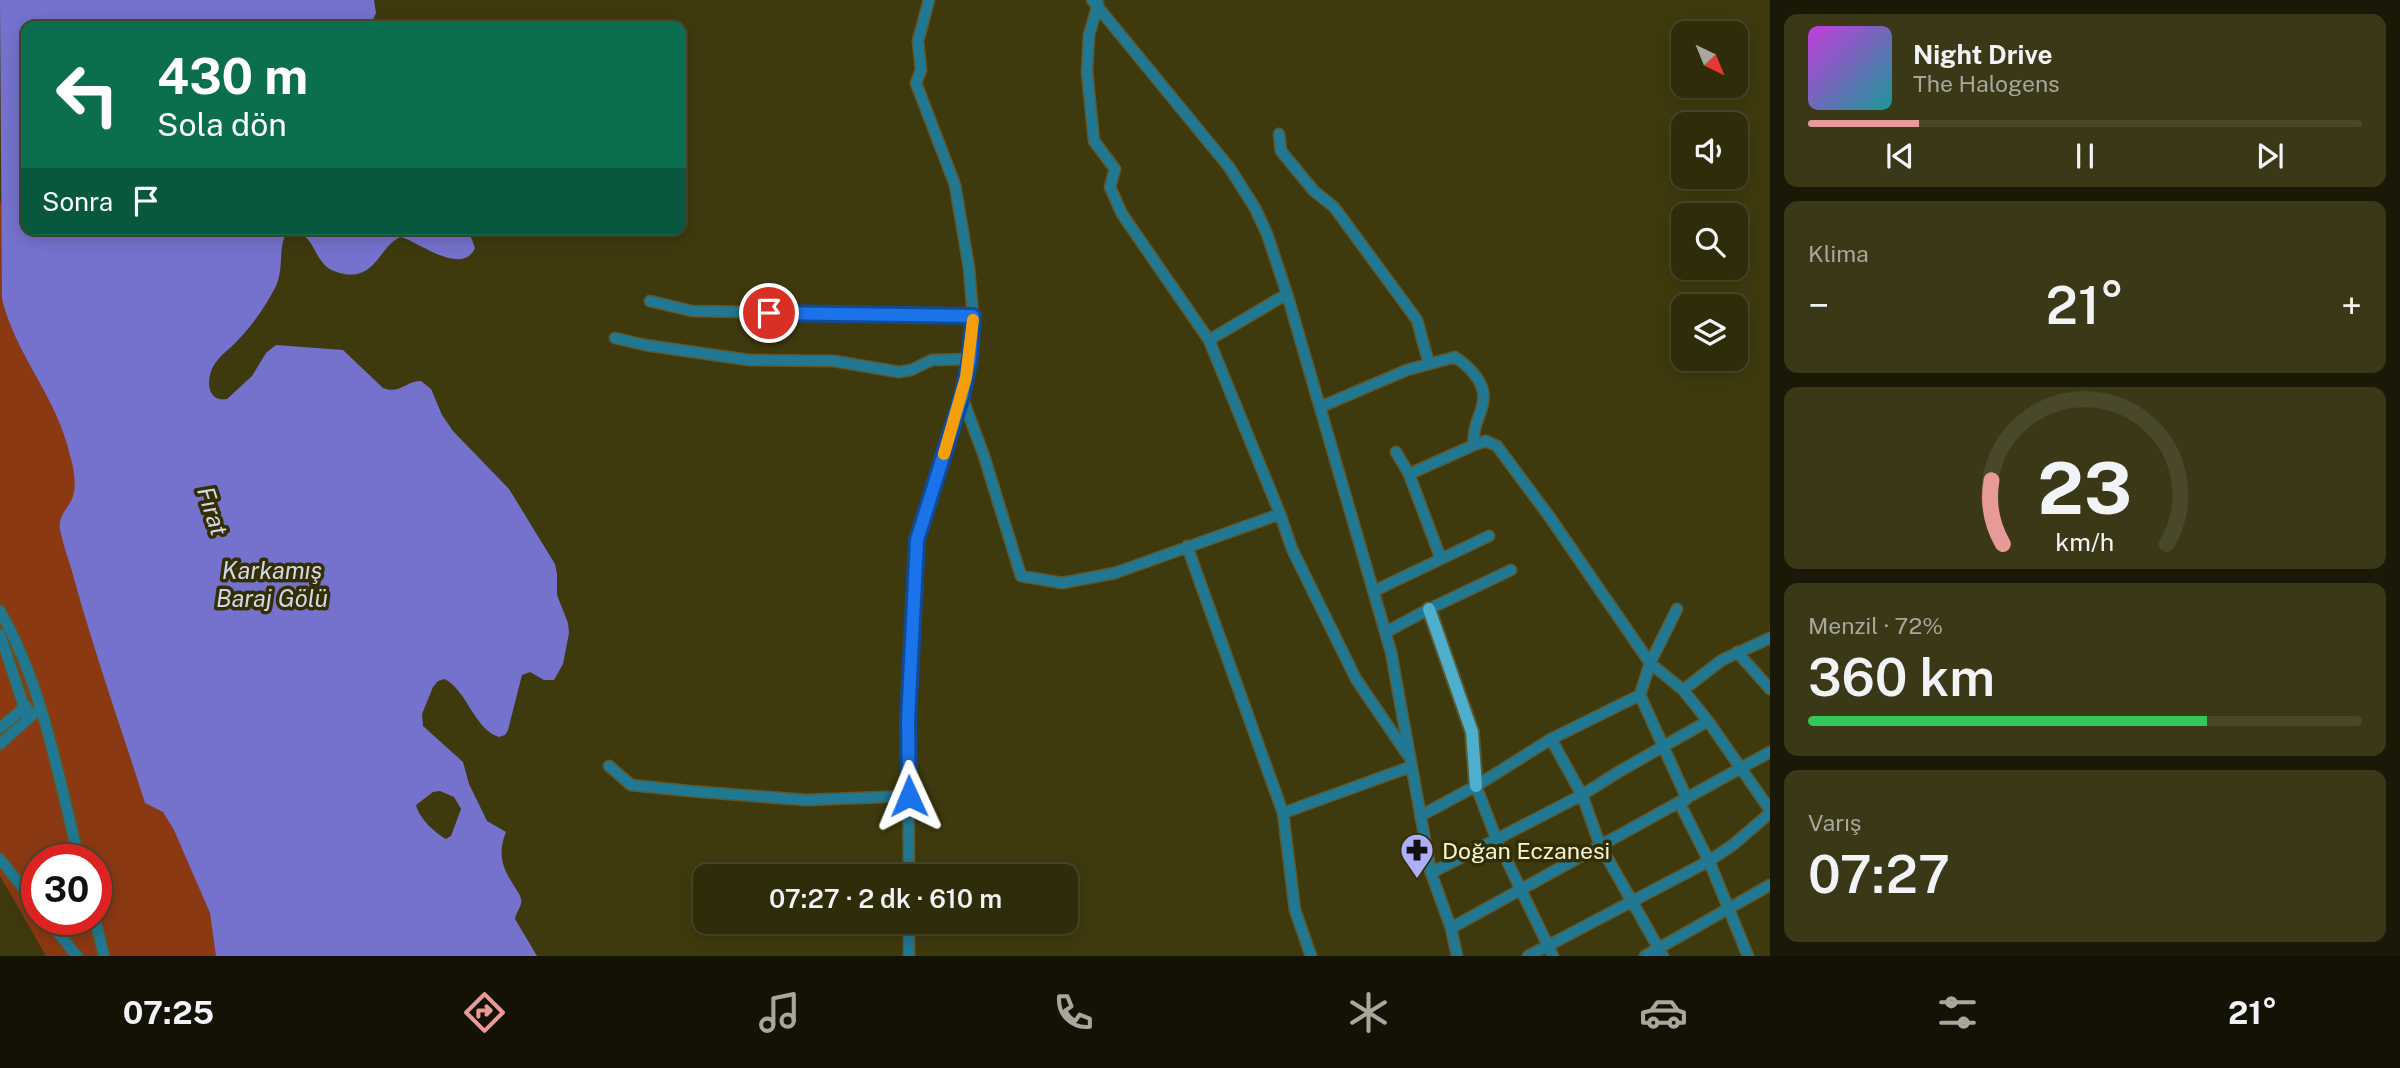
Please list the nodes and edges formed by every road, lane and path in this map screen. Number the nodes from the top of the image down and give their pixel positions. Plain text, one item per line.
1 (929, 0) edge
2 (1096, 2) edge
3 (1279, 134) dead end
4 (1287, 294) junction
5 (650, 301) dead end
6 (973, 316) junction
7 (615, 338) dead end
8 (1209, 340) junction
9 (970, 359) junction
10 (1429, 364) junction
11 (962, 396) junction
12 (1320, 407) junction
13 (1474, 445) junction
14 (1396, 452) dead end
15 (1409, 474) junction
16 (1280, 514) junction
17 (1489, 536) dead end
18 (1186, 546) junction
19 (1441, 559) junction
20 (1511, 570) dead end
21 (1374, 592) junction
22 (1429, 609) junction
23 (1677, 609) dead end
24 (0, 611) edge
25 (1386, 632) junction
26 (0, 634) edge
27 (1770, 638) edge
28 (1737, 652) junction
29 (1650, 663) junction
30 (1770, 689) edge
31 (1683, 690) junction
32 (36, 695) junction
33 (1640, 695) junction
34 (40, 708) junction
35 (26, 713) junction
36 (1708, 721) junction
37 (0, 728) edge
38 (1551, 739) junction
39 (0, 744) edge
40 (1664, 747) junction
41 (1770, 752) edge
42 (1410, 762) junction
43 (609, 766) dead end
44 (1742, 768) junction
45 (1476, 786) junction
46 (1582, 795) junction
47 (909, 796) junction
48 (1683, 801) junction
49 (1770, 811) edge
50 (1283, 813) junction
51 (1420, 816) junction
52 (1496, 838) junction
53 (75, 844) edge
54 (1600, 845) junction
55 (0, 859) edge
56 (1710, 861) junction
57 (909, 864) edge
58 (1431, 873) junction
59 (21, 885) edge
60 (1770, 886) edge
61 (1521, 890) junction
62 (1630, 901) junction
63 (1731, 908) junction
64 (1451, 928) junction
65 (909, 934) edge
66 (60, 935) edge
67 (98, 935) edge
68 (1549, 944) junction
69 (1661, 952) edge
70 (77, 956) edge
71 (104, 956) edge
72 (909, 956) edge
73 (1311, 956) edge
74 (1457, 956) edge
75 (1528, 956) edge
76 (1553, 956) edge
77 (1645, 956) edge
78 (1748, 956) edge

1 - 6 street
2 - 4 street
2 - 8 street
3 - 10 street
4 - 8 street
4 - 12 street
5 - 6 street
6 - 9 street
7 - 9 street
8 - 16 street
9 - 11 street
10 - 12 street
10 - 13 street
11 - 18 street
11 - 47 street
12 - 21 street
13 - 15 street
13 - 29 street
14 - 15 street
15 - 19 street
16 - 18 street
16 - 42 street
17 - 19 street
18 - 50 street
19 - 21 street
20 - 22 street
21 - 25 street
22 - 25 street
22 - 45 main road
23 - 29 street
24 - 32 street
25 - 42 street
26 - 35 street
27 - 28 street
28 - 30 street
28 - 31 street
29 - 31 street
29 - 33 street
31 - 36 street
32 - 34 street
32 - 35 street
33 - 38 street
33 - 40 street
34 - 35 street
34 - 53 street
35 - 37 street
35 - 39 street
36 - 40 street
36 - 44 street
38 - 45 street
38 - 46 street
40 - 46 street
40 - 48 street
41 - 44 street
42 - 50 street
42 - 51 street
43 - 47 street
44 - 48 street
44 - 49 street
45 - 51 street
45 - 52 street
46 - 52 street
46 - 54 street
47 - 57 street
48 - 54 street
48 - 56 street
49 - 56 street
50 - 73 street
51 - 58 street
52 - 58 street
52 - 61 street
54 - 61 street
54 - 62 street
55 - 59 street
56 - 62 street
56 - 63 street
58 - 64 street
60 - 63 street
61 - 64 street
61 - 68 street
62 - 68 street
62 - 69 street
63 - 69 street
63 - 78 street
64 - 74 street
65 - 72 street
66 - 70 street
67 - 71 street
68 - 75 street
68 - 76 street
69 - 77 street

